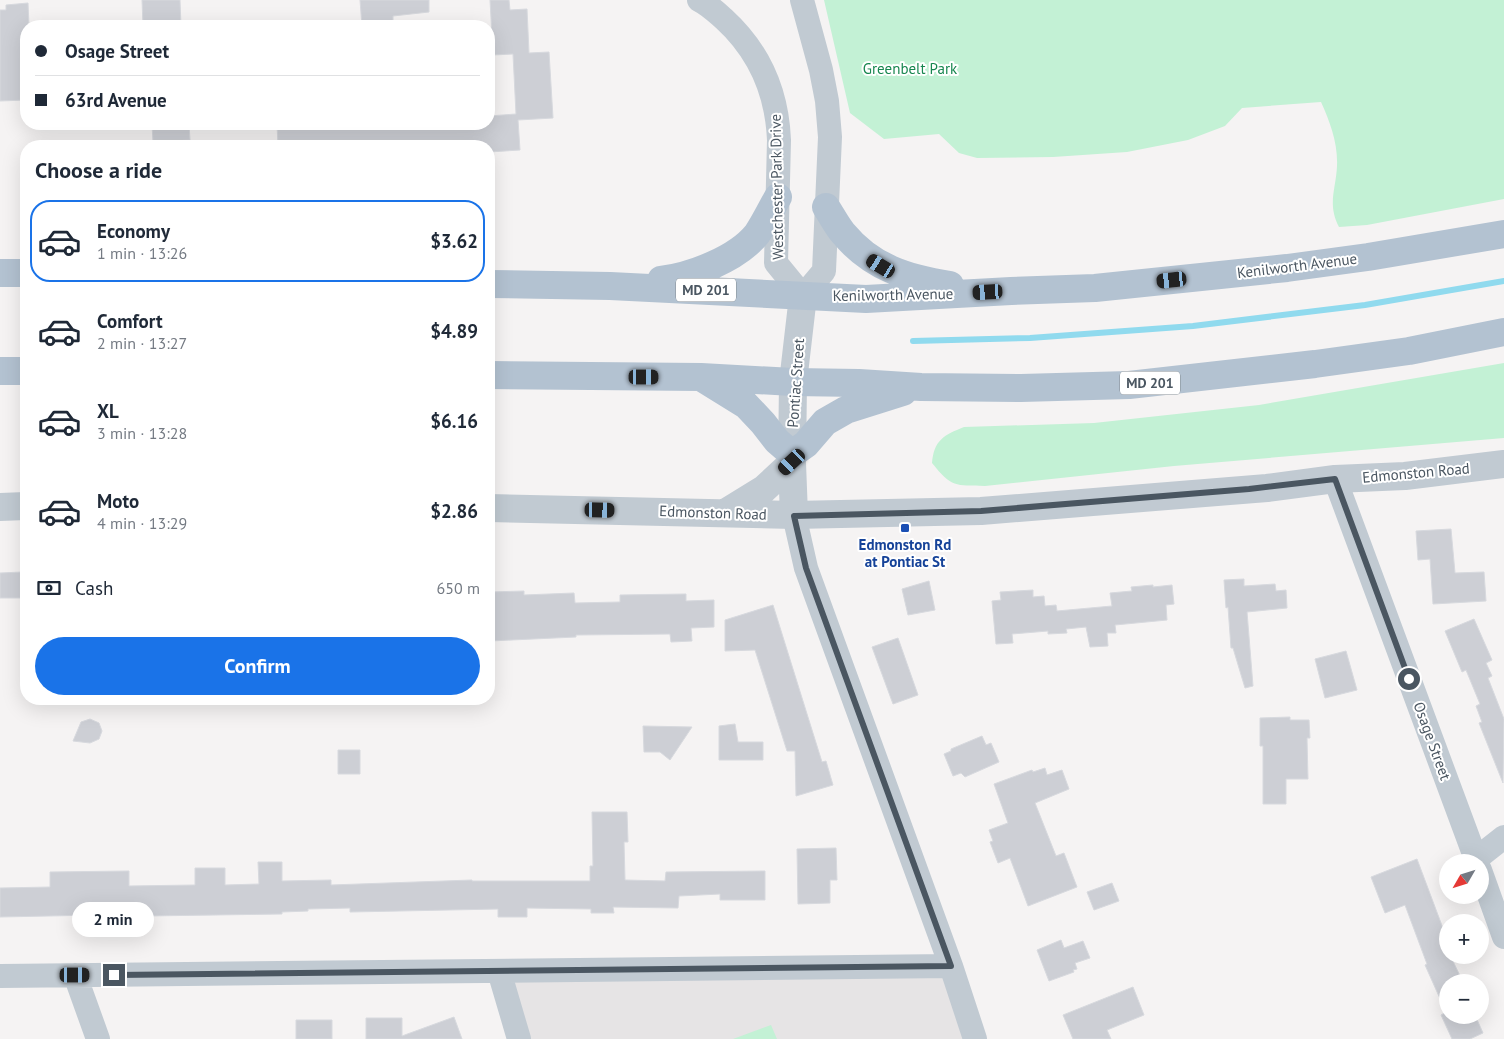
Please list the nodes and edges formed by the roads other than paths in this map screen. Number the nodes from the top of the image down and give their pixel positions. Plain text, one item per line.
1 (699, 0) edge
2 (802, 0) edge
3 (778, 197) junction
4 (826, 207) junction
5 (1504, 234) edge
6 (0, 273) edge
7 (20, 273) edge
8 (495, 284) edge
9 (610, 286) junction
10 (988, 292) junction
11 (803, 296) junction
12 (1504, 332) edge
13 (0, 371) edge
14 (20, 372) edge
15 (495, 376) edge
16 (700, 377) junction
17 (793, 382) junction
18 (921, 387) junction
19 (792, 458) junction
20 (1504, 464) edge
21 (1335, 479) junction
22 (20, 506) edge
23 (0, 507) edge
24 (495, 508) edge
25 (725, 513) junction
26 (794, 516) junction
27 (1504, 837) edge
28 (1474, 854) edge
29 (1488, 854) edge
30 (1489, 895) edge
31 (1504, 937) edge
32 (951, 966) junction
33 (499, 971) junction
34 (75, 975) junction
35 (0, 976) edge
36 (98, 1039) edge
37 (520, 1039) edge
38 (976, 1039) edge

1 - 3 street, Westchester Park Drive
2 - 4 street
3 - 9 main road
3 - 11 street, Westchester Park Drive
4 - 10 main road
4 - 11 street
5 - 10 main road, Kenilworth Avenue / MD 201
6 - 7 main road
8 - 9 main road, Kenilworth Avenue / MD 201
9 - 11 main road, Kenilworth Avenue / MD 201
10 - 11 main road, Kenilworth Avenue / MD 201
11 - 17 street, Pontiac Street
12 - 18 main road, MD 201
13 - 14 main road
15 - 16 main road, MD 201
16 - 17 main road, MD 201
16 - 19 main road
17 - 18 main road, MD 201
17 - 19 street, Pontiac Street
18 - 19 main road
19 - 25 street
19 - 26 street, Pontiac Street
20 - 21 street, Edmonston Road
21 - 26 street, Edmonston Road
21 - 28 street, Osage Street
22 - 23 street
24 - 25 street, Edmonston Road
25 - 26 street, Edmonston Road
26 - 32 street, Pontiac Street
27 - 29 street
30 - 31 street, Osage Street
32 - 33 street
32 - 38 street, Pontiac Street
33 - 34 street
33 - 37 street
34 - 35 street
34 - 36 street

